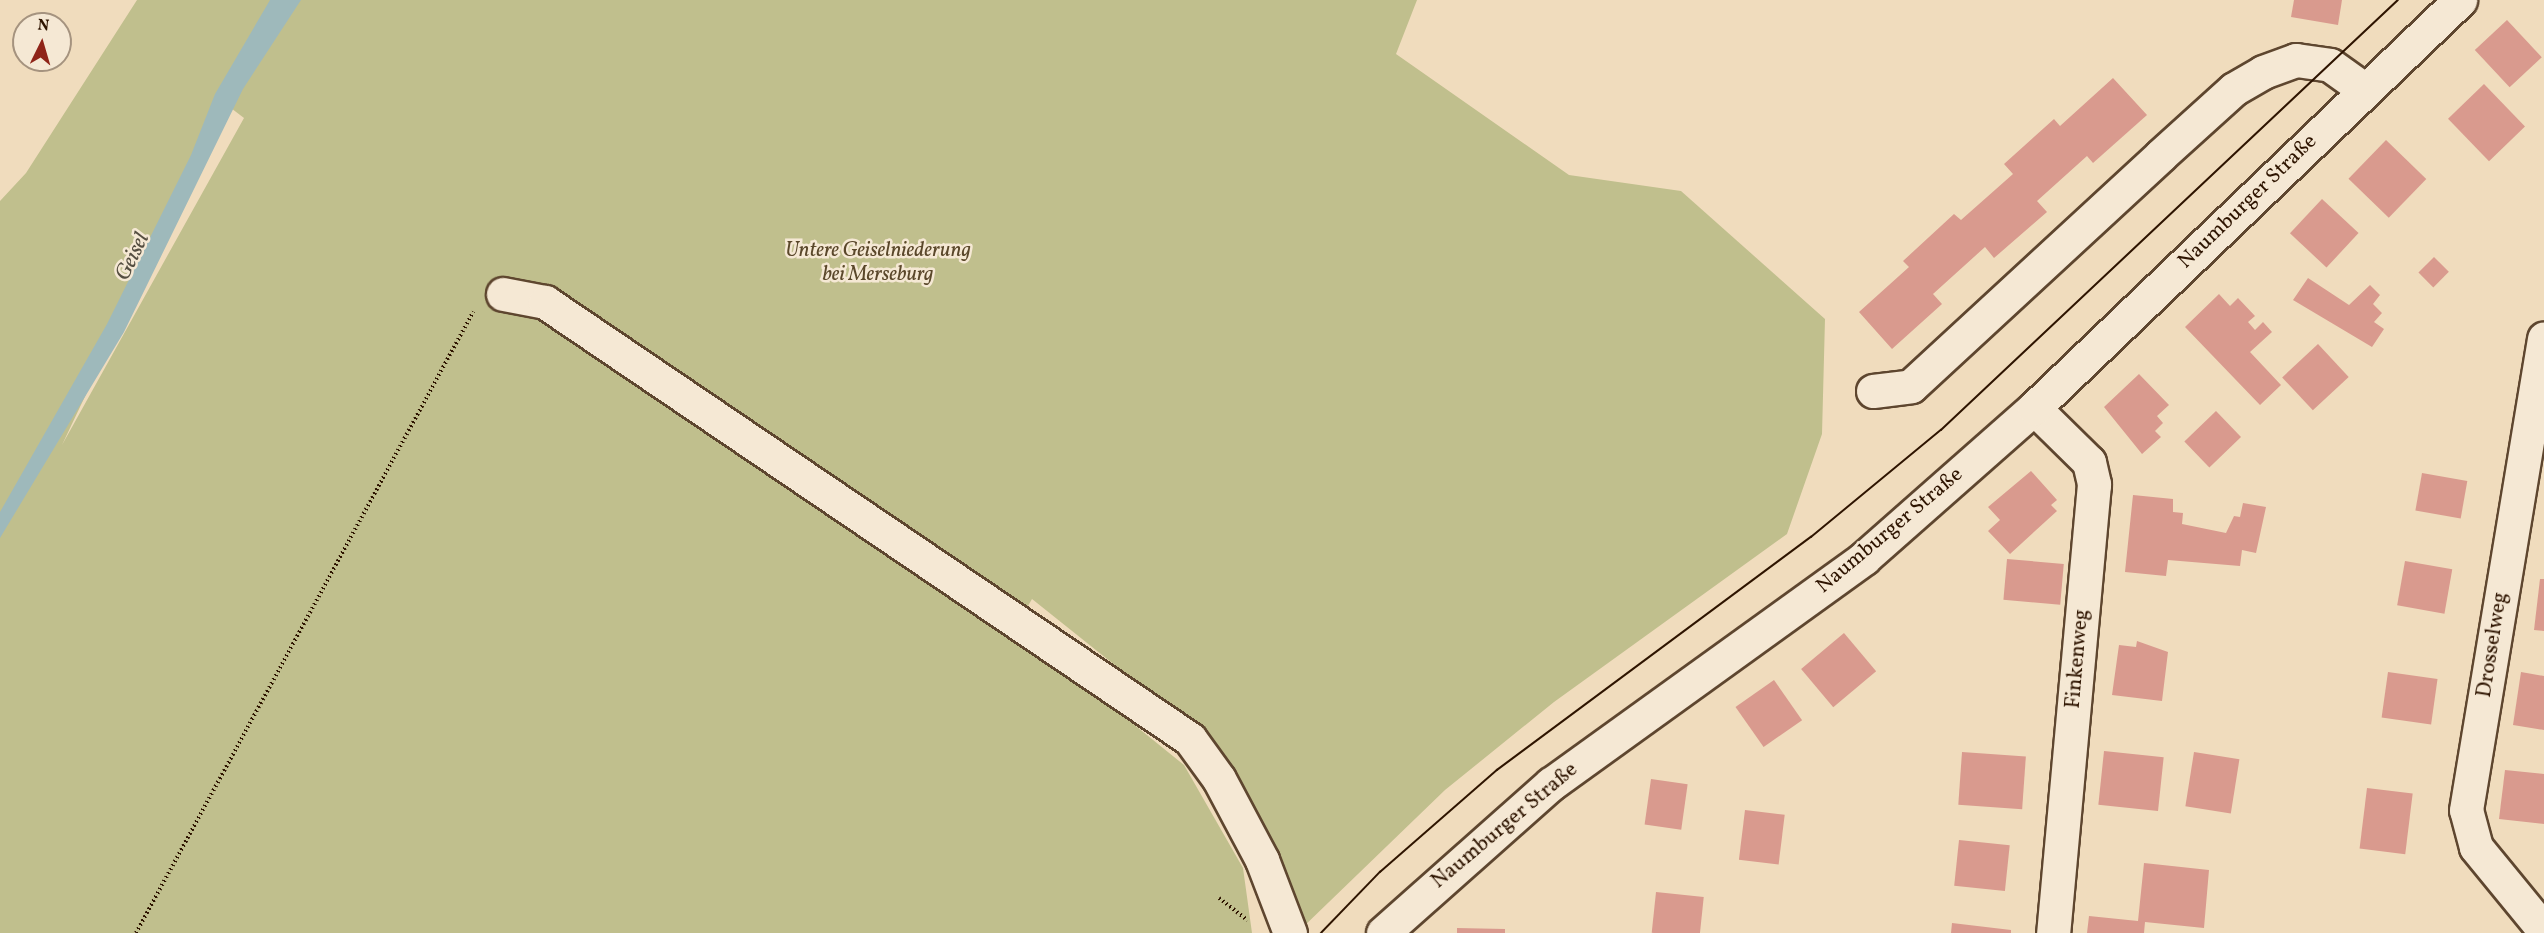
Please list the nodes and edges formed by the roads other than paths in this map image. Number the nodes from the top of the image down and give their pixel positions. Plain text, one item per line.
1 (2460, 0) edge
2 (2365, 90) junction
3 (503, 294) road end
4 (2544, 338) edge
5 (1873, 391) dead end
6 (2034, 408) junction
7 (2543, 929) edge
8 (1290, 933) edge
9 (1383, 933) edge
10 (2053, 933) edge

1 - 2 street, Naumburger Straße
2 - 5 street
2 - 6 street, Naumburger Straße
3 - 8 street
4 - 7 street, Drosselweg
6 - 9 street, Naumburger Straße
6 - 10 street, Finkenweg

